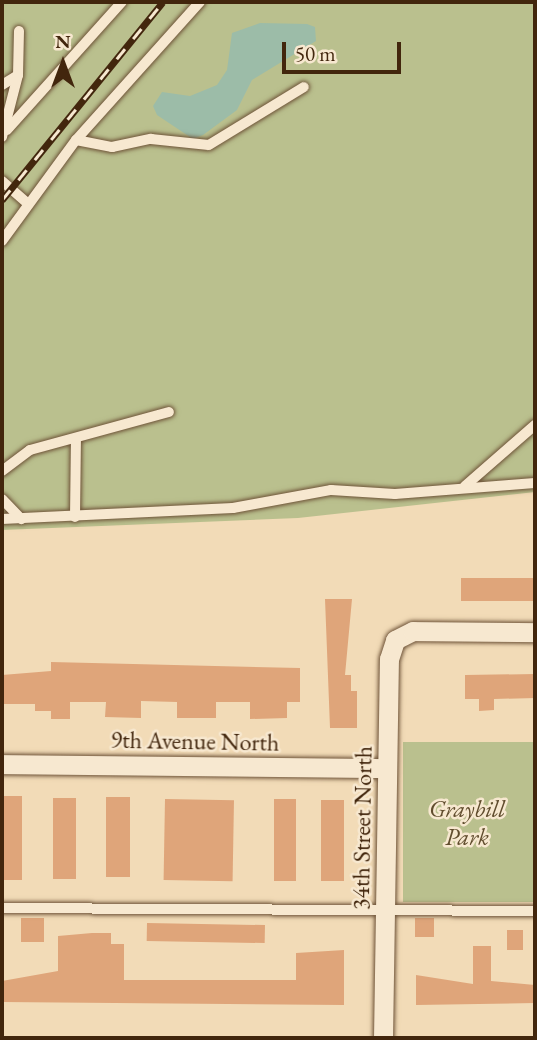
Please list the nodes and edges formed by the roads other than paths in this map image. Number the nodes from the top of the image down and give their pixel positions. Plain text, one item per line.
1 (122, 2) edge
2 (200, 2) edge
3 (19, 31) dead end
4 (18, 75) junction
5 (2, 85) edge
6 (304, 87) dead end
7 (5, 133) edge
8 (76, 140) junction
9 (2, 181) edge
10 (27, 203) junction
11 (2, 241) edge
12 (169, 412) dead end
13 (535, 425) edge
14 (76, 439) junction
15 (2, 471) edge
16 (535, 483) edge
17 (457, 488) junction
18 (2, 499) edge
19 (75, 517) junction
20 (2, 519) edge
21 (21, 519) junction
22 (535, 632) edge
23 (2, 764) edge
24 (387, 768) junction
25 (2, 908) edge
26 (386, 909) junction
27 (535, 911) edge
28 (383, 1038) edge

1 - 7 lane
2 - 8 lane
3 - 4 lane
4 - 5 lane
4 - 7 lane
6 - 8 lane
8 - 10 lane
9 - 10 lane
10 - 11 lane
12 - 14 lane
13 - 17 lane
14 - 15 lane
14 - 19 lane
16 - 17 lane
17 - 19 lane
18 - 21 lane
19 - 21 lane
20 - 21 lane
22 - 24 street, 34th Street North
23 - 24 street, 9th Avenue North
24 - 26 street, 34th Street North
25 - 26 lane
26 - 27 lane
26 - 28 street, 34th Street North

